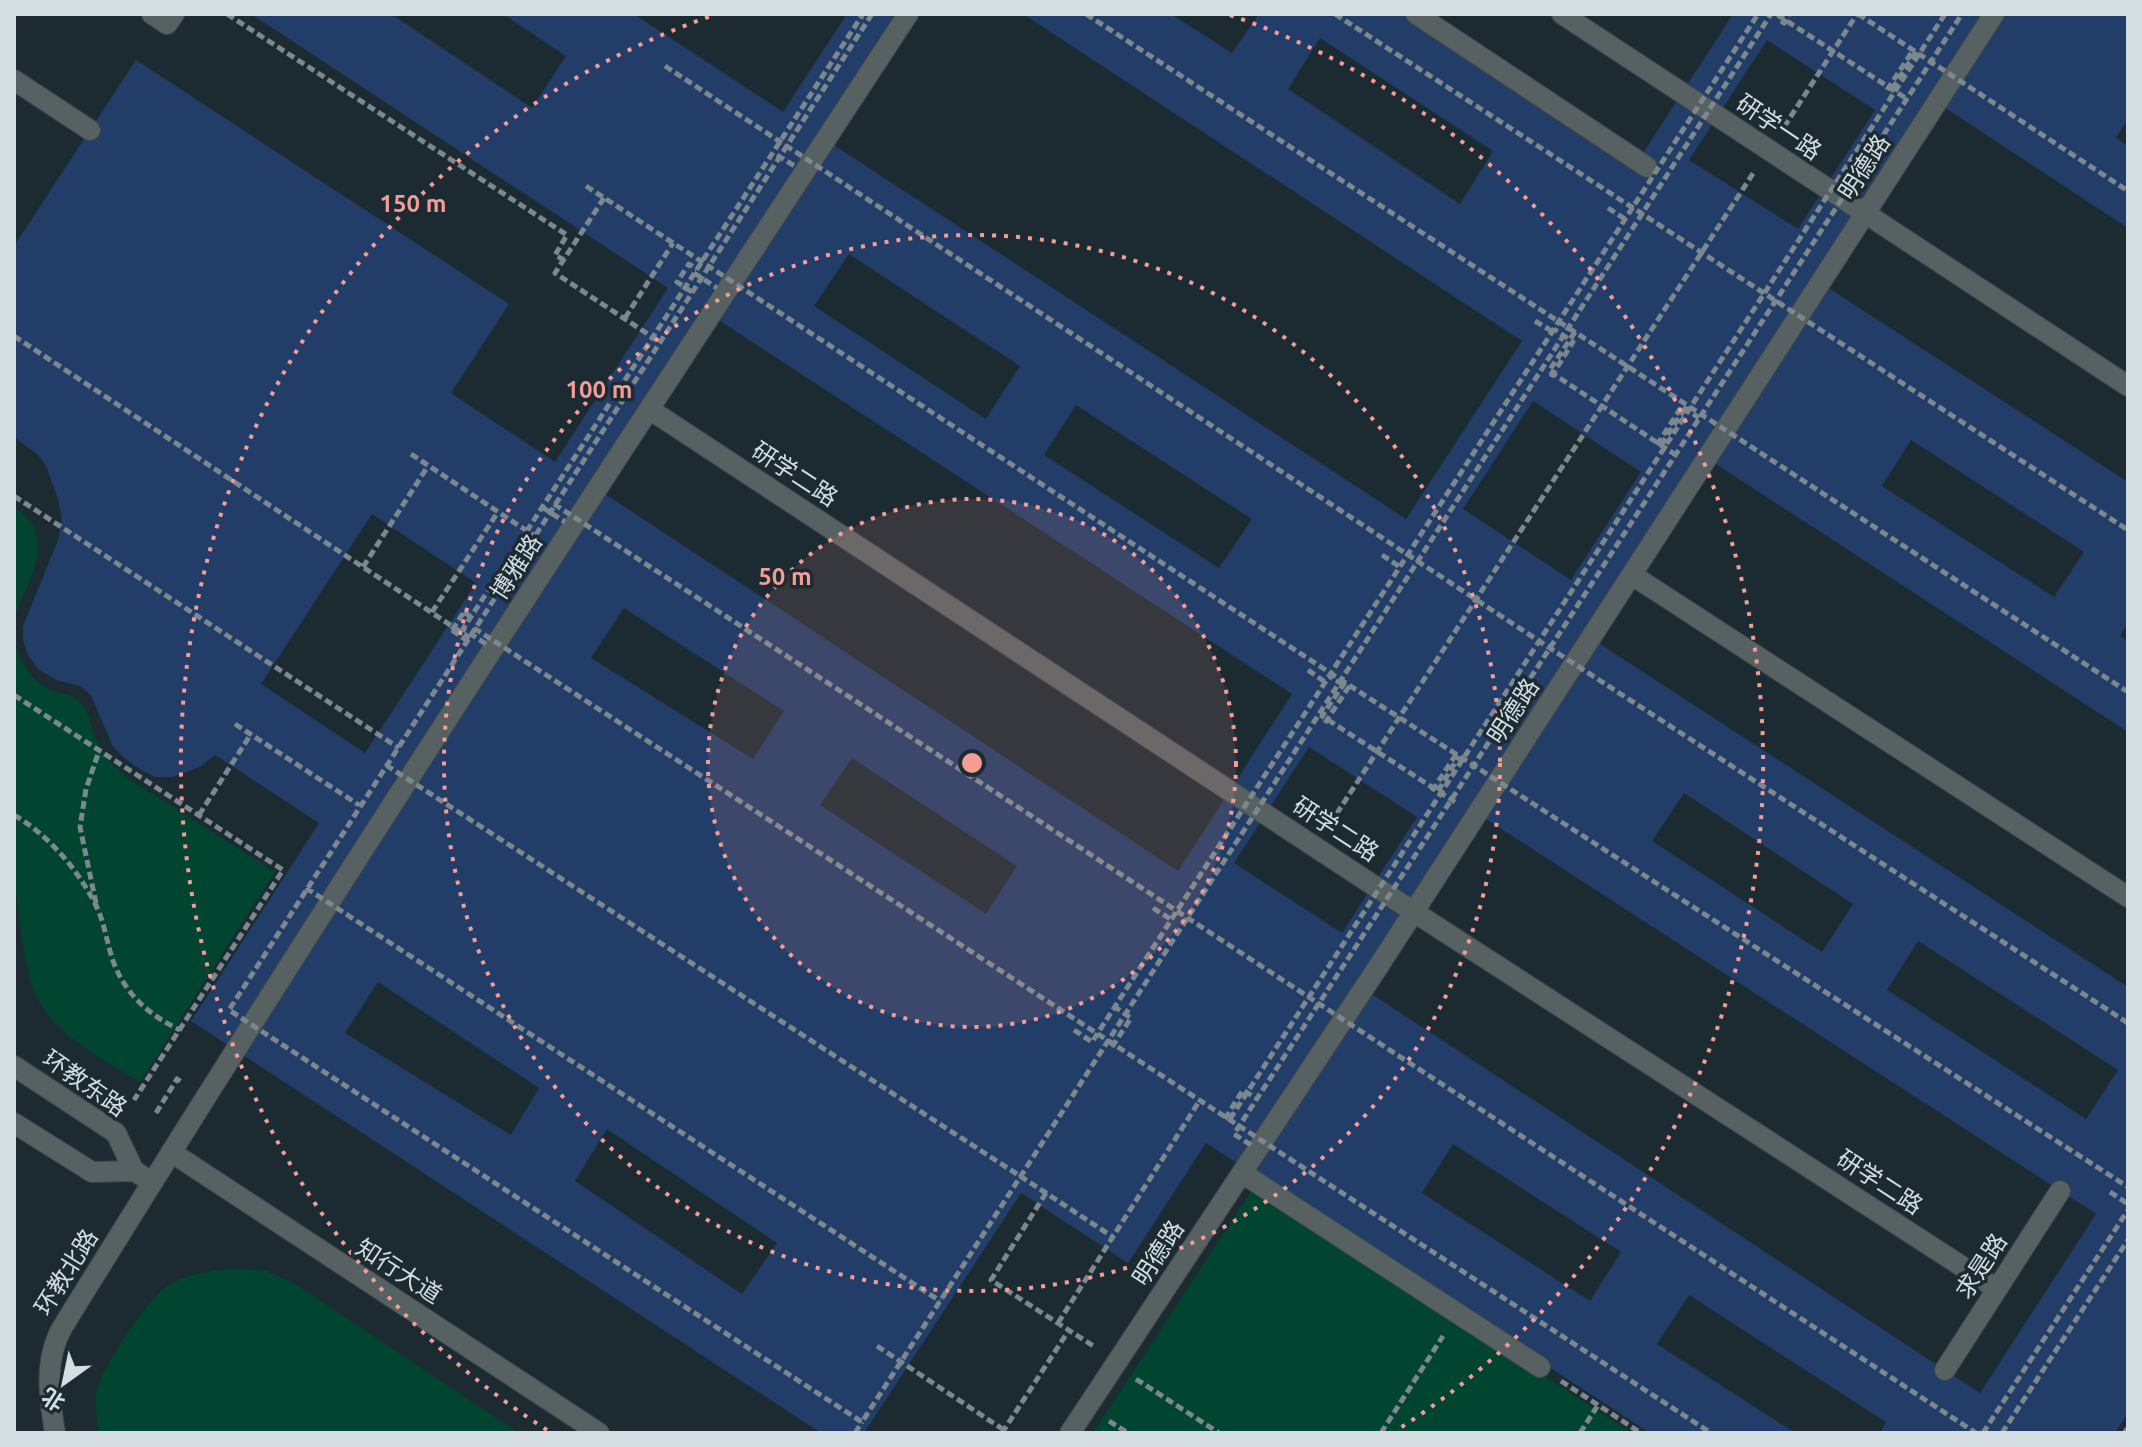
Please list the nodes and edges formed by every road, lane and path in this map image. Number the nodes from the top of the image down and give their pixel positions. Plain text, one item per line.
1 (152, 14) edge
2 (174, 14) edge
3 (227, 14) edge
4 (863, 14) edge
5 (872, 14) edge
6 (908, 14) edge
7 (1086, 14) edge
8 (1335, 14) edge
9 (1416, 14) edge
10 (1562, 14) edge
11 (1758, 14) edge
12 (1771, 14) edge
13 (1785, 14) edge
14 (1857, 14) edge
15 (1945, 14) edge
16 (1962, 14) edge
17 (1994, 14) edge
18 (1833, 51) junction
19 (1915, 51) junction
20 (1929, 63) junction
21 (665, 66) dead end
22 (14, 80) edge
23 (90, 130) dead end
24 (786, 146) junction
25 (1768, 151) junction
26 (773, 153) junction
27 (796, 167) dead end
28 (1647, 167) dead end
29 (586, 186) dead end
30 (2128, 191) edge
31 (604, 198) junction
32 (1608, 208) dead end
33 (1642, 215) junction
34 (1864, 215) junction
35 (1625, 219) junction
36 (673, 243) junction
37 (564, 260) junction
38 (708, 267) junction
39 (696, 271) junction
40 (717, 288) dead end
41 (692, 292) junction
42 (1763, 295) junction
43 (625, 318) junction
44 (1535, 321) dead end
45 (1554, 331) junction
46 (1575, 332) junction
47 (14, 336) edge
48 (668, 347) dead end
49 (2128, 386) edge
50 (1686, 404) junction
51 (1602, 406) junction
52 (649, 409) junction
53 (1699, 418) junction
54 (411, 454) dead end
55 (428, 466) junction
56 (14, 496) edge
57 (554, 504) junction
58 (542, 507) junction
59 (498, 512) junction
60 (565, 522) dead end
61 (2128, 530) edge
62 (533, 535) junction
63 (1382, 555) dead end
64 (1417, 562) junction
65 (363, 567) junction
66 (1400, 567) junction
67 (1632, 575) junction
68 (432, 612) junction
69 (471, 617) junction
70 (474, 628) junction
71 (466, 640) junction
72 (1539, 641) junction
73 (477, 643) dead end
74 (486, 644) dead end
75 (1308, 670) dead end
76 (1327, 679) junction
77 (1343, 681) junction
78 (1352, 687) junction
79 (2128, 692) edge
80 (14, 695) edge
81 (235, 724) dead end
82 (251, 734) junction
83 (99, 751) junction
84 (1377, 752) junction
85 (407, 753) dead end
86 (1459, 756) junction
87 (386, 765) junction
88 (1473, 767) junction
89 (359, 805) junction
90 (14, 815) edge
91 (199, 815) junction
92 (1315, 847) junction
93 (306, 888) junction
94 (2128, 897) edge
95 (1153, 908) dead end
96 (99, 912) junction
97 (1414, 912) junction
98 (1188, 917) junction
99 (1172, 920) junction
100 (1310, 996) junction
101 (1115, 1007) junction
102 (2128, 1023) edge
103 (180, 1030) junction
104 (1074, 1030) dead end
105 (1110, 1041) junction
106 (14, 1066) edge
107 (1257, 1099) junction
108 (134, 1100) dead end
109 (1200, 1100) junction
110 (1230, 1119) junction
111 (14, 1123) edge
112 (1251, 1145) dead end
113 (171, 1152) junction
114 (134, 1171) junction
115 (1242, 1173) junction
116 (1020, 1176) junction
117 (152, 1182) junction
118 (2128, 1187) edge
119 (2060, 1191) dead end
120 (2110, 1192) dead end
121 (1046, 1193) junction
122 (2128, 1204) edge
123 (2128, 1210) edge
124 (1113, 1237) junction
125 (2128, 1240) edge
126 (1997, 1289) junction
127 (940, 1301) junction
128 (1458, 1314) junction
129 (1058, 1323) junction
130 (1069, 1330) junction
131 (877, 1346) dead end
132 (1116, 1363) junction
133 (1540, 1367) joint
134 (1945, 1370) dead end
135 (1598, 1405) junction
136 (862, 1422) junction
137 (1003, 1431) edge
138 (55, 1433) edge
139 (599, 1433) edge
140 (855, 1433) edge
141 (1070, 1433) edge
142 (1219, 1433) edge
143 (1381, 1433) edge
144 (1580, 1433) edge
145 (1641, 1433) edge
146 (1711, 1433) edge
147 (1976, 1433) edge
148 (1983, 1433) edge
149 (2002, 1433) edge

1 - 2 lane
3 - 37 path
4 - 26 path, bridge
5 - 24 path, bridge
6 - 52 lane, 博雅路
7 - 46 path, bridge
8 - 33 path, bridge
9 - 28 lane
10 - 25 lane, 研学一路
11 - 35 path, bridge
12 - 33 path, bridge
13 - 18 path
14 - 18 path
14 - 19 path, bridge
15 - 19 path, bridge
16 - 20 path, bridge
17 - 34 lane, 明德路
18 - 19 path
18 - 25 path
19 - 20 path, bridge
19 - 30 path, bridge
19 - 42 path, bridge
20 - 53 path, bridge
21 - 24 path, bridge
22 - 23 lane
24 - 38 path, bridge
24 - 64 path, bridge
25 - 34 lane, 研学一路
25 - 51 path
26 - 27 path, bridge
26 - 39 path, bridge
29 - 31 path, bridge
31 - 36 path, bridge
31 - 37 path
32 - 35 path
33 - 42 path, bridge
33 - 46 path, bridge
34 - 49 lane, 研学一路
34 - 67 lane, 明德路
35 - 45 path, bridge
36 - 38 path, bridge
36 - 43 path
37 - 43 path
38 - 41 path, bridge
38 - 77 path, bridge
39 - 40 path, bridge
39 - 41 path, bridge
39 - 58 path, bridge
41 - 57 path, bridge
42 - 50 path, bridge
42 - 61 path, bridge
43 - 48 path
44 - 45 path
45 - 46 path, bridge
45 - 66 path, bridge
46 - 50 path, bridge
46 - 51 path
46 - 64 path, bridge
47 - 65 path
50 - 51 path
50 - 53 path, bridge
50 - 72 path, bridge
50 - 79 path, bridge
51 - 84 path
52 - 92 lane, 研学二路
52 - 113 lane, 博雅路
53 - 88 path, bridge
54 - 55 path
55 - 59 path
55 - 65 path
56 - 85 path
57 - 62 path, bridge
57 - 98 path, bridge
58 - 60 path, bridge
58 - 69 path, bridge
59 - 62 path
59 - 68 path
62 - 70 path, bridge
63 - 66 path
64 - 72 path, bridge
64 - 77 path, bridge
65 - 68 path
66 - 76 path, bridge
67 - 94 lane
67 - 97 lane, 明德路
68 - 73 path
69 - 71 path, bridge
69 - 74 path, bridge
70 - 71 path, bridge
70 - 105 path, bridge
71 - 87 path, bridge
72 - 86 path, bridge
72 - 102 path, bridge
75 - 76 path
76 - 78 path, bridge
76 - 99 path, bridge
77 - 78 path, bridge
77 - 84 path
77 - 98 path, bridge
78 - 86 path, bridge
80 - 83 path
81 - 82 path
82 - 89 path
82 - 91 path
83 - 91 path
83 - 96 path
84 - 86 path
84 - 92 path
86 - 88 path, bridge
86 - 100 path, bridge
86 - 118 path, bridge
87 - 89 path, bridge
87 - 116 path, bridge
88 - 107 path, bridge
89 - 93 path, bridge
90 - 96 path
91 - 103 path
92 - 97 lane, 研学二路
93 - 127 path, bridge
93 - 136 path, bridge
95 - 99 path
96 - 103 path
97 - 115 lane, 明德路
97 - 126 lane, 研学二路
98 - 100 path, bridge
98 - 105 path, bridge
99 - 101 path, bridge
100 - 110 path, bridge
100 - 147 path, bridge
101 - 104 path, bridge
101 - 105 path, bridge
103 - 108 path
105 - 109 path, bridge
105 - 116 path, bridge
106 - 114 lane, 环教东路
107 - 110 path, bridge
107 - 112 path, bridge
109 - 110 path, bridge
109 - 124 path
110 - 146 path, bridge
111 - 114 lane
113 - 117 lane, 环教北路
113 - 139 lane, 知行大道
114 - 117 lane
115 - 128 lane
115 - 132 lane, 明德路
116 - 121 path
116 - 127 path, bridge
117 - 138 lane, 环教北路
119 - 126 lane, 求是路
120 - 122 path
121 - 124 path
121 - 129 path
123 - 148 path
124 - 129 path
125 - 149 path
126 - 134 lane, 求是路
127 - 136 path, bridge
128 - 133 lane
128 - 143 path
129 - 130 path
130 - 132 path
130 - 137 path
131 - 137 path
132 - 141 lane, 明德路
132 - 142 path
133 - 135 path
135 - 144 path
135 - 145 path
136 - 140 path

